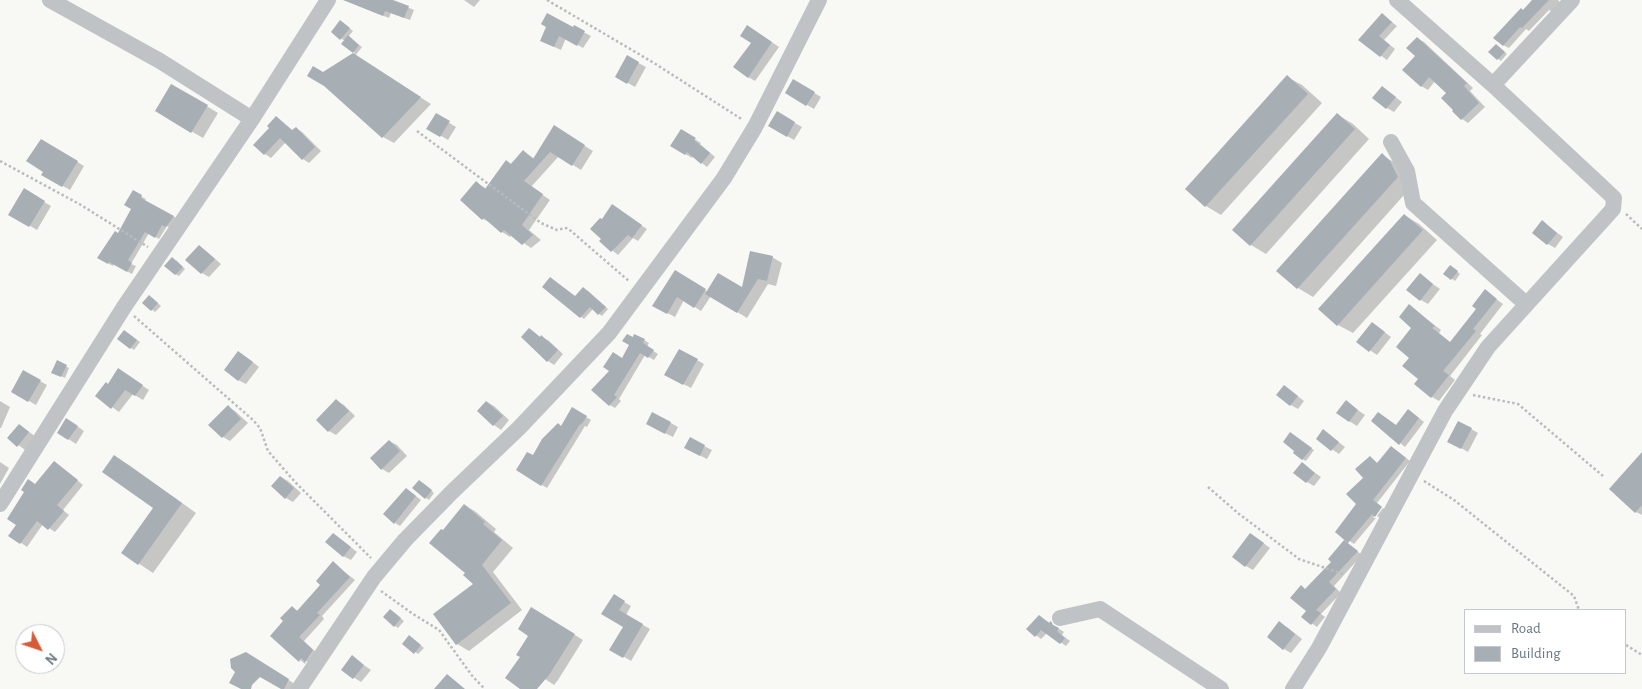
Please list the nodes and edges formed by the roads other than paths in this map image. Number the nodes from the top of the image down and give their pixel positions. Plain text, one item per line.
1 (50, 0) edge
2 (328, 0) edge
3 (819, 0) edge
4 (1397, 0) edge
5 (1572, 0) edge
6 (1492, 85) junction
7 (252, 119) junction
8 (1391, 142) dead end
9 (1526, 304) junction
10 (0, 504) edge
11 (1060, 618) dead end
12 (300, 689) edge
13 (1221, 689) edge
14 (1293, 689) edge

1 - 7 street
2 - 7 street
3 - 12 street
4 - 6 street
5 - 6 street
6 - 9 street
7 - 10 street
8 - 9 street
9 - 14 street
11 - 13 street

